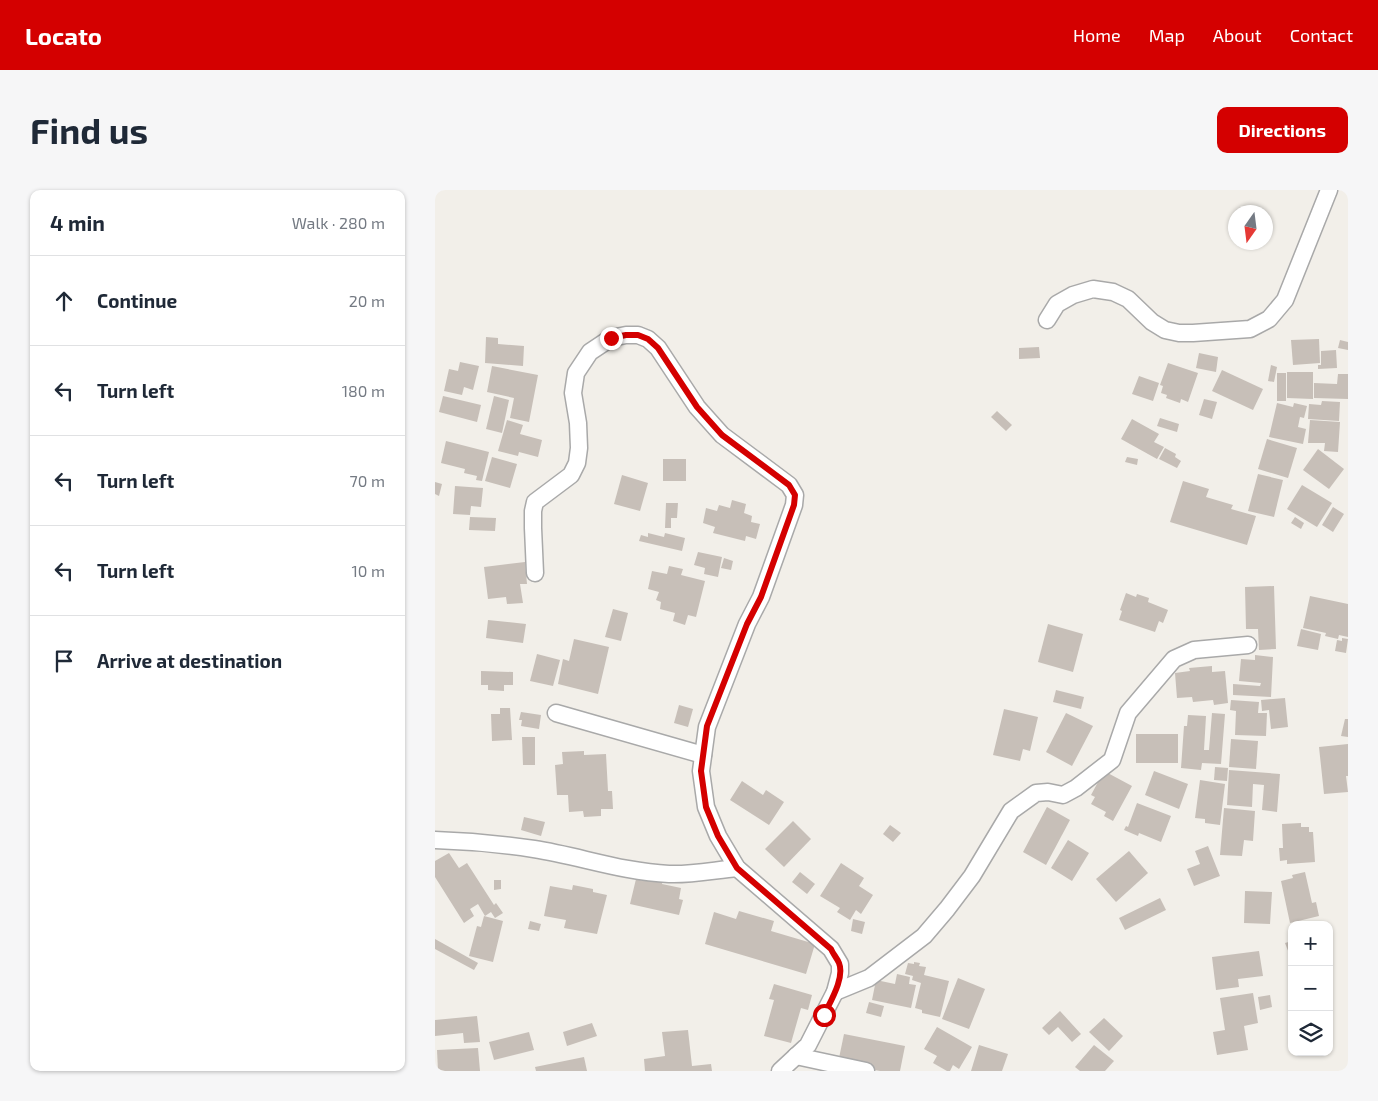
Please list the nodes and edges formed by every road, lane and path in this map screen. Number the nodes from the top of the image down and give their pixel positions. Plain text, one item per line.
1 (1329, 190) edge
2 (1047, 320) dead end
3 (535, 574) dead end
4 (1248, 645) dead end
5 (556, 713) dead end
6 (703, 755) junction
7 (435, 840) edge
8 (737, 868) junction
9 (835, 992) junction
10 (796, 1056) junction
11 (780, 1071) edge
12 (865, 1071) edge

1 - 2 street
3 - 6 street
4 - 9 street
5 - 6 street
6 - 8 street
7 - 8 street
8 - 9 street
9 - 10 street
10 - 11 street
10 - 12 street

